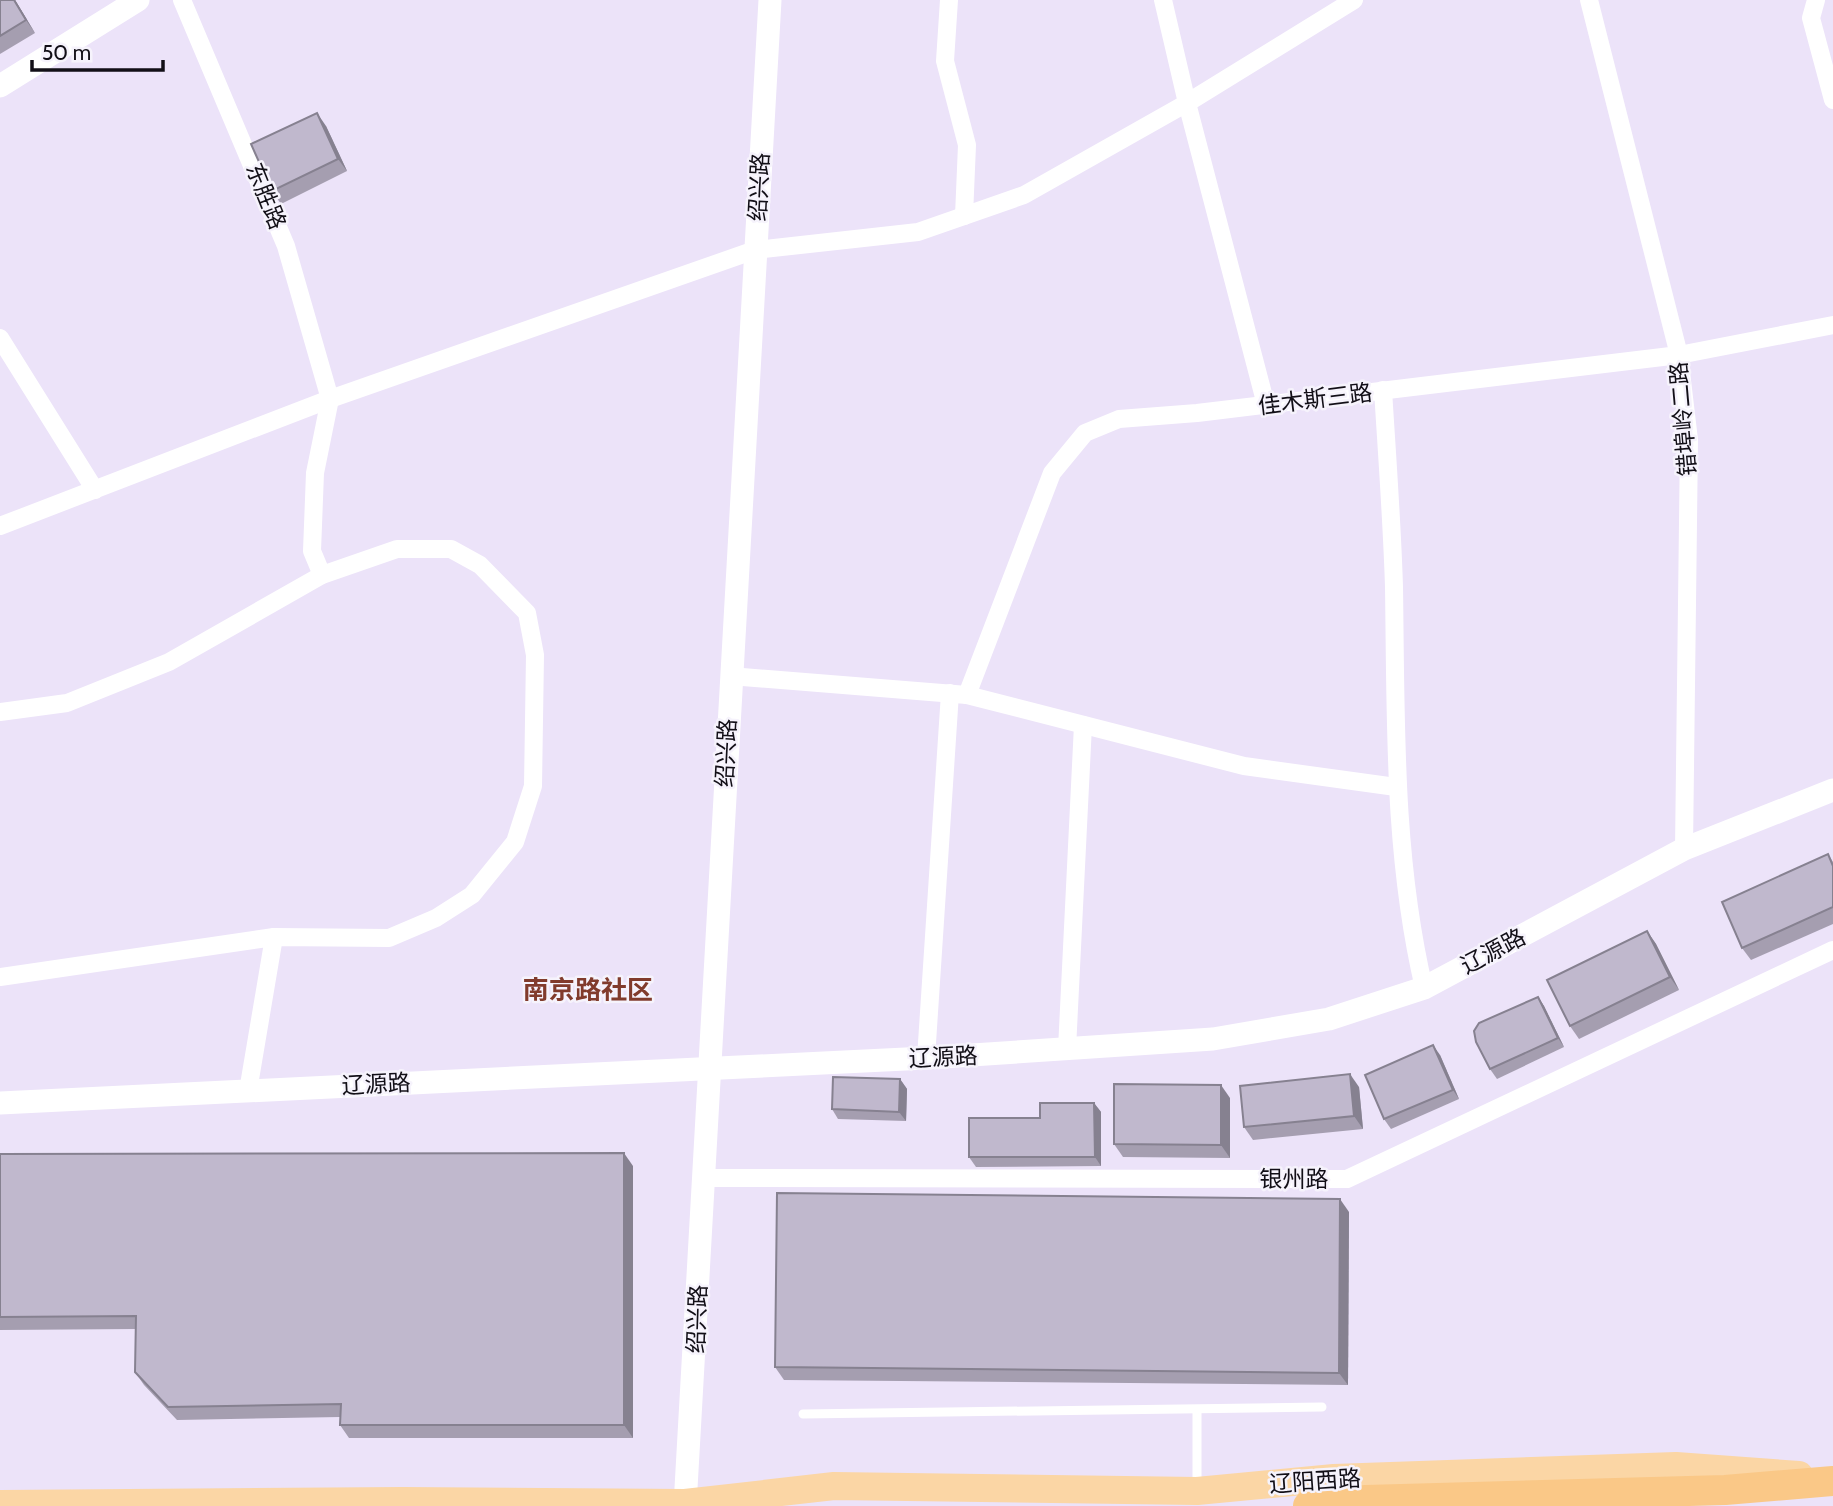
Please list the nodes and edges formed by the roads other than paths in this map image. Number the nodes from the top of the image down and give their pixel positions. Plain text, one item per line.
1 (138, 0) edge
2 (182, 0) edge
3 (770, 0) edge
4 (949, 0) edge
5 (1163, 0) edge
6 (1354, 0) edge
7 (1589, 0) edge
8 (1816, 0) edge
9 (0, 86) edge
10 (1833, 100) edge
11 (1186, 103) junction
12 (964, 216) junction
13 (755, 250) junction
14 (1833, 325) edge
15 (0, 338) edge
16 (1679, 355) junction
17 (1383, 390) junction
18 (330, 399) junction
19 (1266, 405) junction
20 (95, 489) junction
21 (0, 526) edge
22 (322, 575) junction
23 (730, 676) junction
24 (958, 694) junction
25 (0, 712) edge
26 (1083, 725) junction
27 (1396, 787) junction
28 (1833, 790) edge
29 (1684, 849) junction
30 (274, 937) junction
31 (1833, 950) edge
32 (0, 977) edge
33 (1424, 988) junction
34 (1067, 1049) junction
35 (926, 1058) junction
36 (707, 1068) junction
37 (248, 1091) junction
38 (0, 1103) edge
39 (703, 1178) junction
40 (1322, 1407) dead end
41 (1197, 1410) junction
42 (803, 1414) dead end
43 (1833, 1479) edge
44 (1197, 1490) junction
45 (0, 1504) edge
46 (141, 1504) edge
47 (685, 1505) edge
48 (1308, 1506) edge

1 - 9 street
2 - 18 street, 东胜路
3 - 13 street, 绍兴路
4 - 12 street
5 - 11 street
6 - 11 street
7 - 16 street, 错埠岭二路
8 - 10 street
11 - 12 street
11 - 19 street
12 - 13 street
13 - 18 street
13 - 23 street, 绍兴路
14 - 16 street, 佳木斯三路
15 - 20 street
16 - 17 street, 佳木斯三路
16 - 29 street, 错埠岭二路
17 - 19 street, 佳木斯三路
17 - 27 street
18 - 20 street
18 - 22 street
19 - 24 street, 佳木斯三路
20 - 21 street
22 - 25 street
22 - 30 street
23 - 24 street
23 - 36 street, 绍兴路
24 - 26 street
24 - 35 street, 佳木斯三路
26 - 27 street
26 - 34 street
27 - 33 street
28 - 29 street, 辽源路
29 - 33 street, 辽源路
30 - 32 street
30 - 37 street
31 - 39 street, 银州路
33 - 34 street, 辽源路
34 - 35 street, 辽源路
35 - 36 street, 辽源路
36 - 37 street, 辽源路
36 - 39 street, 绍兴路
37 - 38 street, 辽源路
39 - 47 street, 绍兴路
40 - 41 lane
41 - 42 lane
41 - 44 lane
43 - 44 main road, 辽阳西路
43 - 48 highway
44 - 47 main road, 辽阳西路
45 - 46 main road, 辽阳西路
46 - 47 main road, 辽阳西路

